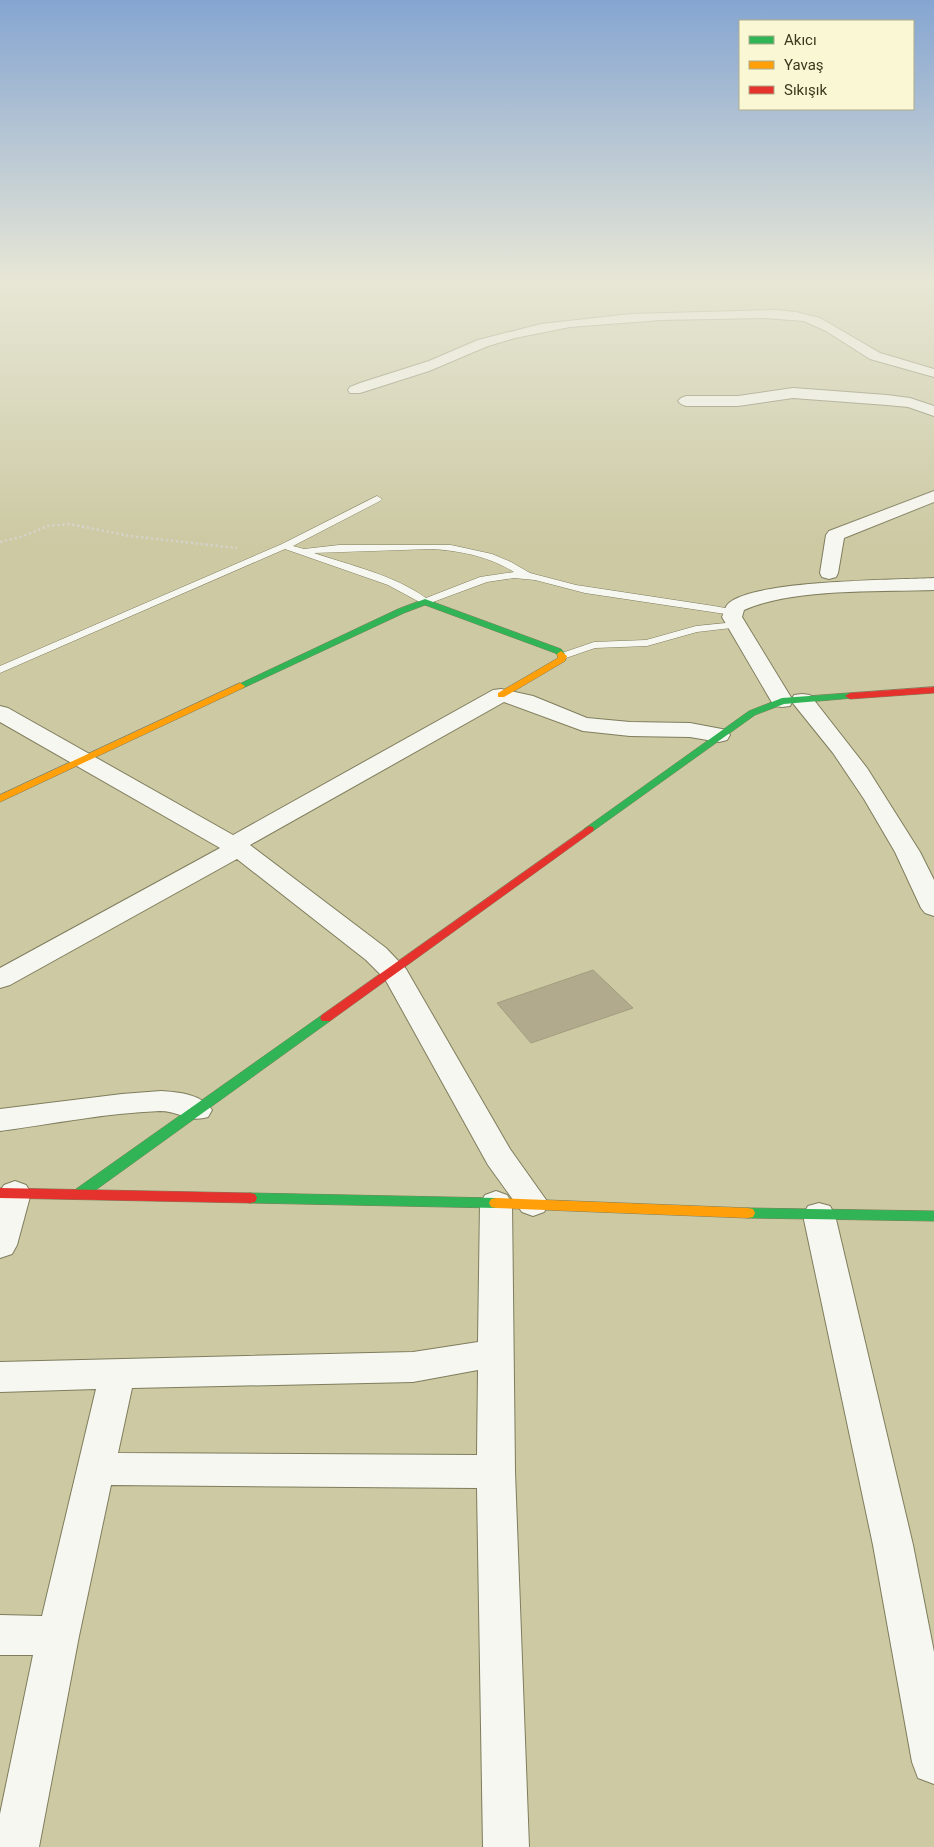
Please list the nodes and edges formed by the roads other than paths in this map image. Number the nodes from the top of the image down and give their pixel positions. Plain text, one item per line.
1 (416, 369) edge
2 (921, 369) edge
3 (934, 373) edge
4 (355, 390) dead end
5 (686, 402) dead end
6 (934, 411) edge
7 (934, 496) edge
8 (377, 499) dead end
9 (285, 546) junction
10 (305, 552) junction
11 (829, 573) dead end
12 (526, 575) junction
13 (934, 584) edge
14 (425, 602) junction
15 (734, 618) junction
16 (563, 656) junction
17 (0, 670) edge
18 (934, 690) edge
19 (501, 695) junction
20 (792, 700) junction
21 (0, 713) edge
22 (719, 735) junction
23 (82, 760) junction
24 (0, 799) edge
25 (235, 847) junction
26 (934, 908) edge
27 (392, 971) junction
28 (0, 979) edge
29 (197, 1110) junction
30 (0, 1120) edge
31 (8, 1193) edge
32 (81, 1193) junction
33 (514, 1203) junction
34 (819, 1215) junction
35 (934, 1216) edge
36 (0, 1245) edge
37 (496, 1353) junction
38 (117, 1375) junction
39 (0, 1377) edge
40 (97, 1469) junction
41 (496, 1472) junction
42 (0, 1635) edge
43 (58, 1636) junction
44 (934, 1762) edge
45 (16, 1847) edge
46 (506, 1847) edge

1 - 4 street
2 - 3 street
5 - 6 street
7 - 11 street
8 - 9 lane
9 - 10 lane
9 - 17 lane
10 - 12 lane
10 - 14 lane
12 - 14 lane
12 - 15 lane
13 - 15 street
14 - 16 street
14 - 23 street
15 - 16 lane
15 - 20 street
16 - 19 street
18 - 20 street
19 - 22 street
19 - 25 street
20 - 22 street
20 - 26 street
21 - 23 street
22 - 27 street
23 - 24 street
23 - 25 street
25 - 27 street
25 - 28 street
27 - 29 street
27 - 33 street
29 - 30 street
29 - 32 street
31 - 32 street
31 - 36 street
32 - 33 street
33 - 34 street
33 - 37 street
34 - 35 street
34 - 44 street
37 - 38 street
37 - 41 street
38 - 39 street
38 - 40 street
40 - 41 street
40 - 43 street
41 - 46 street
42 - 43 street
43 - 45 street

